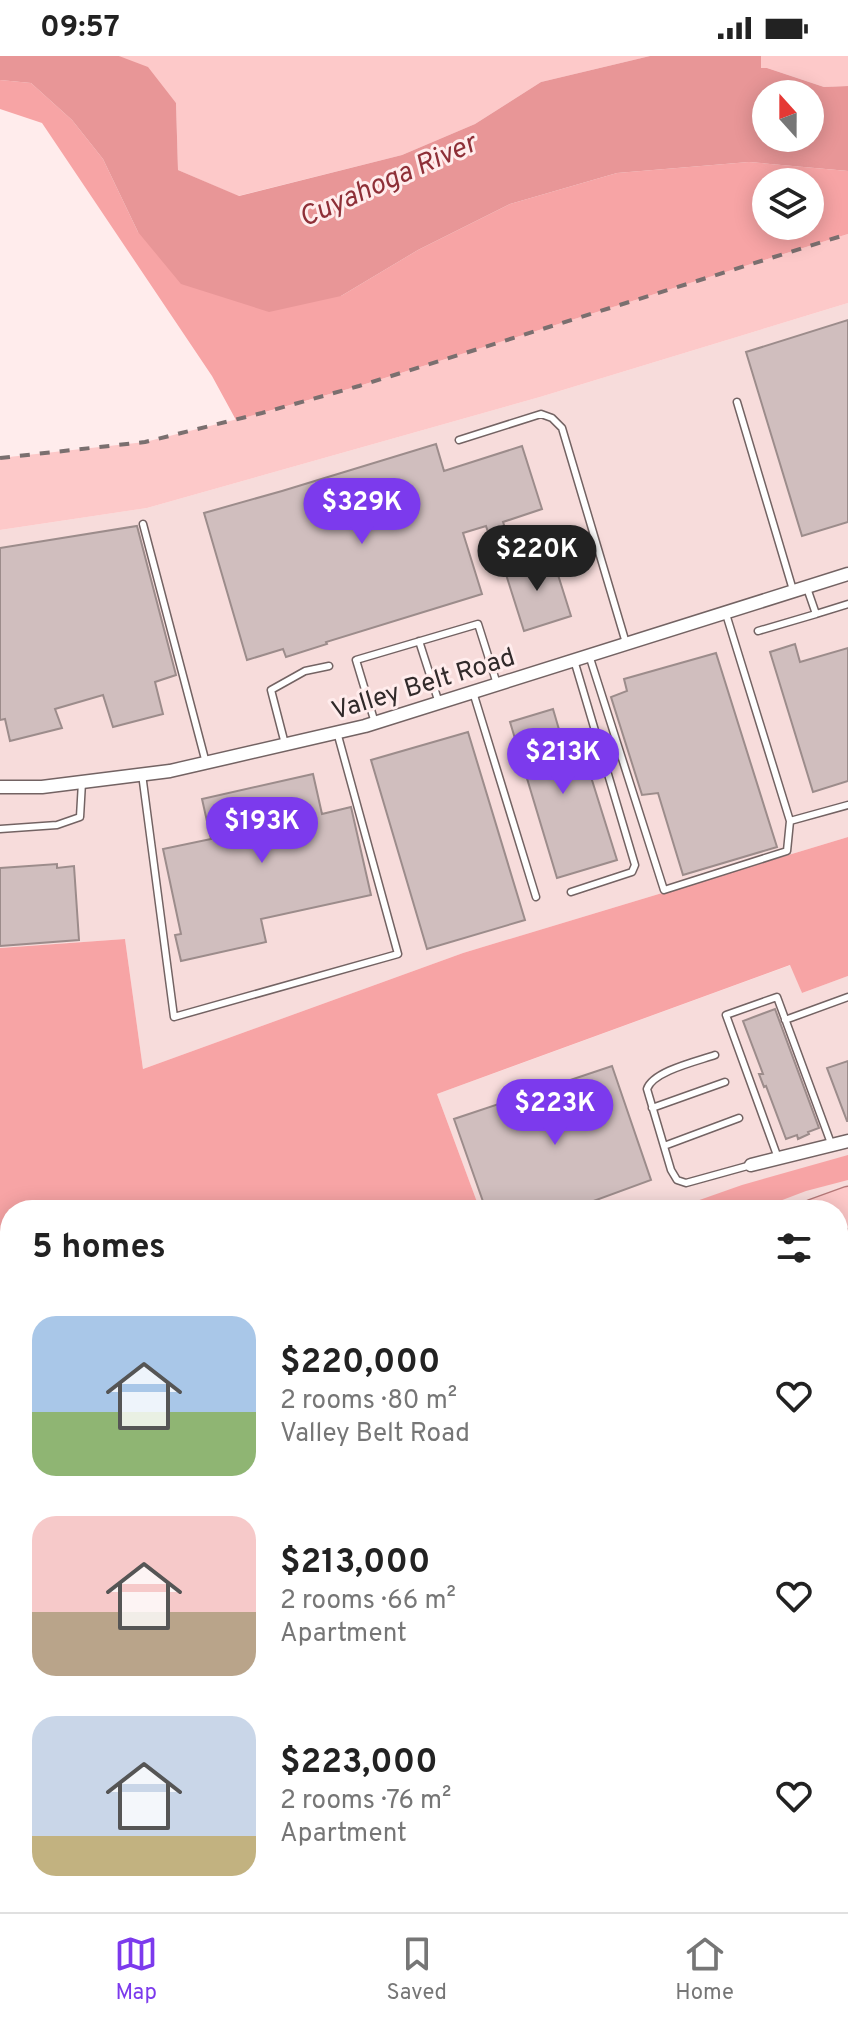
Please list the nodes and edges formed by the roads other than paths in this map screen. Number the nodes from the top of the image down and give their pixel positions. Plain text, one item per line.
1 (737, 402) dead end
2 (459, 440) dead end
3 (143, 524) dead end
4 (848, 574) edge
5 (800, 590) junction
6 (848, 604) edge
7 (726, 614) junction
8 (816, 614) junction
9 (758, 631) dead end
10 (419, 641) junction
11 (626, 643) junction
12 (589, 655) junction
13 (574, 660) junction
14 (329, 666) dead end
15 (497, 684) junction
16 (473, 692) junction
17 (439, 703) junction
18 (375, 723) junction
19 (337, 732) junction
20 (285, 744) junction
21 (206, 763) junction
22 (142, 774) junction
23 (82, 782) junction
24 (0, 787) edge
25 (848, 805) edge
26 (790, 821) junction
27 (0, 829) edge
28 (571, 892) dead end
29 (536, 897) dead end
30 (848, 997) edge
31 (785, 1020) junction
32 (715, 1055) dead end
33 (725, 1082) dead end
34 (652, 1108) junction
35 (739, 1118) dead end
36 (848, 1141) edge
37 (664, 1146) junction
38 (832, 1146) junction
39 (778, 1158) junction
40 (751, 1165) joint

1 - 5 lane
2 - 11 lane
3 - 21 lane
4 - 5 street, Valley Belt Road
5 - 7 street, Valley Belt Road
5 - 8 lane
6 - 8 lane
7 - 11 street, Valley Belt Road
7 - 26 lane
8 - 9 lane
10 - 15 lane
10 - 17 lane
10 - 18 lane
11 - 12 street, Valley Belt Road
12 - 13 street, Valley Belt Road
12 - 26 lane
13 - 15 street, Valley Belt Road
13 - 28 lane
14 - 20 lane
15 - 16 street, Valley Belt Road
16 - 17 street, Valley Belt Road
16 - 29 lane
17 - 18 street, Valley Belt Road
18 - 19 street, Valley Belt Road
19 - 20 street, Valley Belt Road
19 - 22 lane
20 - 21 street, Valley Belt Road
21 - 22 street, Valley Belt Road
22 - 23 street, Valley Belt Road
23 - 24 street, Valley Belt Road
23 - 27 lane
25 - 26 lane
30 - 31 lane
31 - 38 lane
31 - 39 lane
32 - 34 lane
33 - 34 lane
34 - 37 lane
35 - 37 lane
36 - 38 street
37 - 40 lane
38 - 39 street
39 - 40 street

